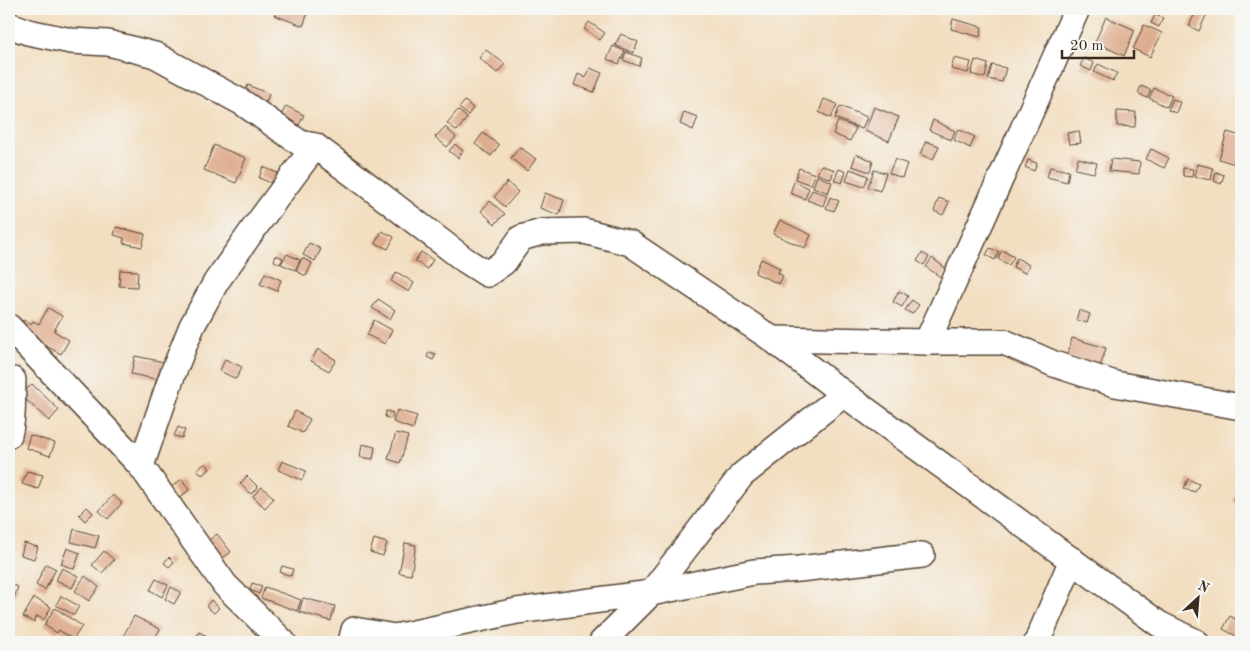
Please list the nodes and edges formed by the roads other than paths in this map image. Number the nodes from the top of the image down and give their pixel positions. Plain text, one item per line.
1 (1077, 9) edge
2 (9, 25) edge
3 (316, 146) junction
4 (17, 336) edge
5 (772, 339) junction
6 (927, 342) junction
7 (11, 381) edge
8 (844, 394) junction
9 (1241, 407) edge
10 (9, 435) edge
11 (140, 466) junction
12 (922, 555) dead end
13 (1072, 560) junction
14 (651, 593) junction
15 (283, 642) edge
16 (351, 642) edge
17 (602, 642) edge
18 (1037, 642) edge
19 (1196, 642) edge

1 - 6 street
2 - 3 street
3 - 5 street
3 - 11 street
4 - 7 street
4 - 11 street
5 - 6 street
5 - 8 street
6 - 9 street
7 - 10 street
8 - 13 street
8 - 14 street
11 - 15 street
12 - 14 street
13 - 18 street
13 - 19 street
14 - 16 street
14 - 17 street

